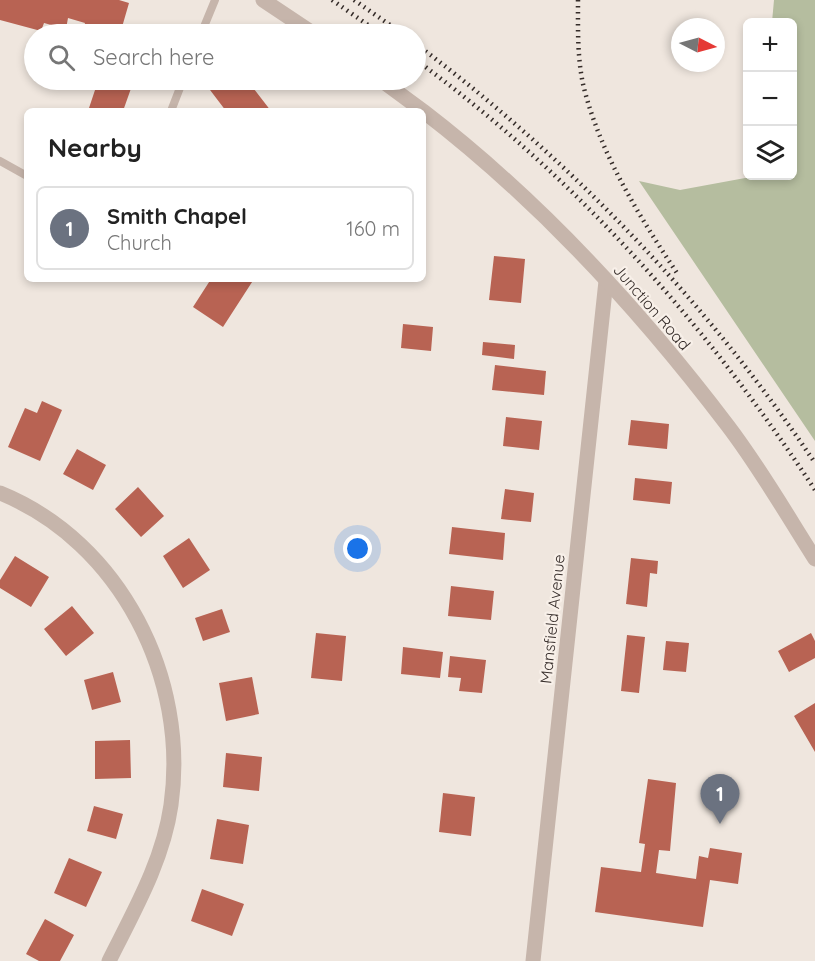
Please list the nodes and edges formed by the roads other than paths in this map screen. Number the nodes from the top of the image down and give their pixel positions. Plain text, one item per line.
1 (215, 0) edge
2 (273, 3) edge
3 (205, 24) edge
4 (301, 24) edge
5 (179, 90) edge
6 (395, 90) edge
7 (172, 108) edge
8 (419, 108) edge
9 (426, 113) edge
10 (0, 161) edge
11 (24, 174) edge
12 (606, 281) junction
13 (0, 493) edge
14 (815, 559) edge
15 (109, 961) edge
16 (533, 961) edge

1 - 3 lane
2 - 4 street
5 - 7 lane
6 - 8 street, Junction Road
9 - 12 street, Junction Road
10 - 11 lane
12 - 14 street, Junction Road
12 - 16 street, Mansfield Avenue
13 - 15 street

